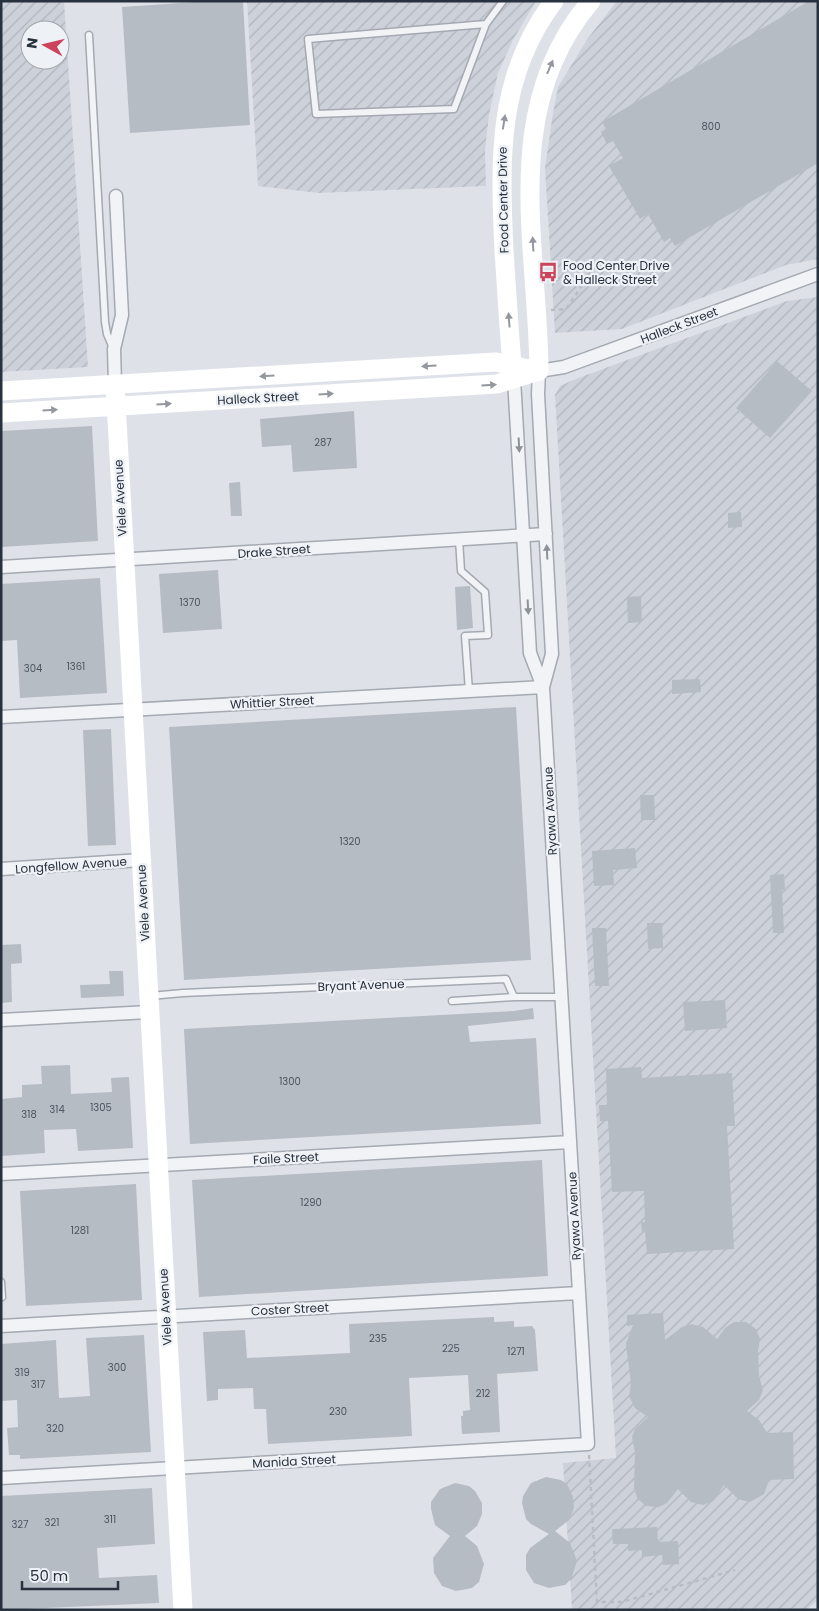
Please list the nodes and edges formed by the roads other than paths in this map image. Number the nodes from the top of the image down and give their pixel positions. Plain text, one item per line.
1 (503, 1) edge
2 (554, 1) edge
3 (591, 1) edge
4 (486, 24) junction
5 (89, 35) dead end
6 (116, 196) dead end
7 (818, 274) edge
8 (114, 349) junction
9 (538, 371) junction
10 (513, 372) junction
11 (115, 384) junction
12 (1, 391) edge
13 (116, 407) junction
14 (1, 413) edge
15 (546, 534) junction
16 (524, 535) junction
17 (459, 540) junction
18 (123, 560) junction
19 (1, 567) edge
20 (543, 687) junction
21 (469, 691) junction
22 (132, 710) junction
23 (1, 717) edge
24 (140, 860) junction
25 (1, 869) edge
26 (514, 997) junction
27 (562, 997) junction
28 (452, 1000) dead end
29 (149, 1004) junction
30 (1, 1020) edge
31 (570, 1142) junction
32 (158, 1166) junction
33 (1, 1174) edge
34 (1, 1282) edge
35 (579, 1293) junction
36 (2, 1297) edge
37 (166, 1317) junction
38 (1, 1326) edge
39 (588, 1444) joint
40 (175, 1468) junction
41 (1, 1478) edge
42 (183, 1610) edge

1 - 4 lane
10 -> 2 main road, Food Center Drive
9 -> 3 main road
4 - 4 lane
5 - 8 lane
6 - 8 street, Viele Avenue
7 - 9 street, Halleck Street
8 - 11 street, Viele Avenue
9 - 10 main road
9 - 15 street, Ryawa Avenue
10 -> 11 main road, Halleck Street
13 -> 10 main road, Halleck Street
10 -> 16 street, Ryawa Avenue
11 - 12 main road, Halleck Street
11 - 13 main road, Viele Avenue
14 -> 13 main road, Halleck Street
13 - 18 main road, Viele Avenue
15 - 16 street, Drake Street
20 -> 15 street, Ryawa Avenue
16 - 17 street, Drake Street
16 -> 20 street, Ryawa Avenue
17 - 18 street, Drake Street
17 - 21 lane
18 - 19 street, Drake Street
18 - 22 main road, Viele Avenue
20 - 21 street, Whittier Street
20 - 27 street, Ryawa Avenue
21 - 22 street, Whittier Street
22 - 23 street, Whittier Street
22 - 24 main road, Viele Avenue
24 - 25 street, Longfellow Avenue
24 - 29 main road, Viele Avenue
26 - 27 lane
26 - 28 lane
26 - 29 lane, Bryant Avenue
27 - 31 street, Ryawa Avenue
29 - 30 street, Bryant Avenue
29 - 32 main road, Viele Avenue
31 - 32 street, Faile Street
31 - 35 street, Ryawa Avenue
32 - 33 street, Faile Street
32 - 37 main road, Viele Avenue
34 - 36 lane
35 - 37 street, Coster Street
35 - 39 street, Ryawa Avenue
37 - 38 street, Coster Street
37 - 40 main road, Viele Avenue
39 - 40 street, Manida Street
40 - 41 street, Manida Street
40 - 42 main road, Viele Avenue

